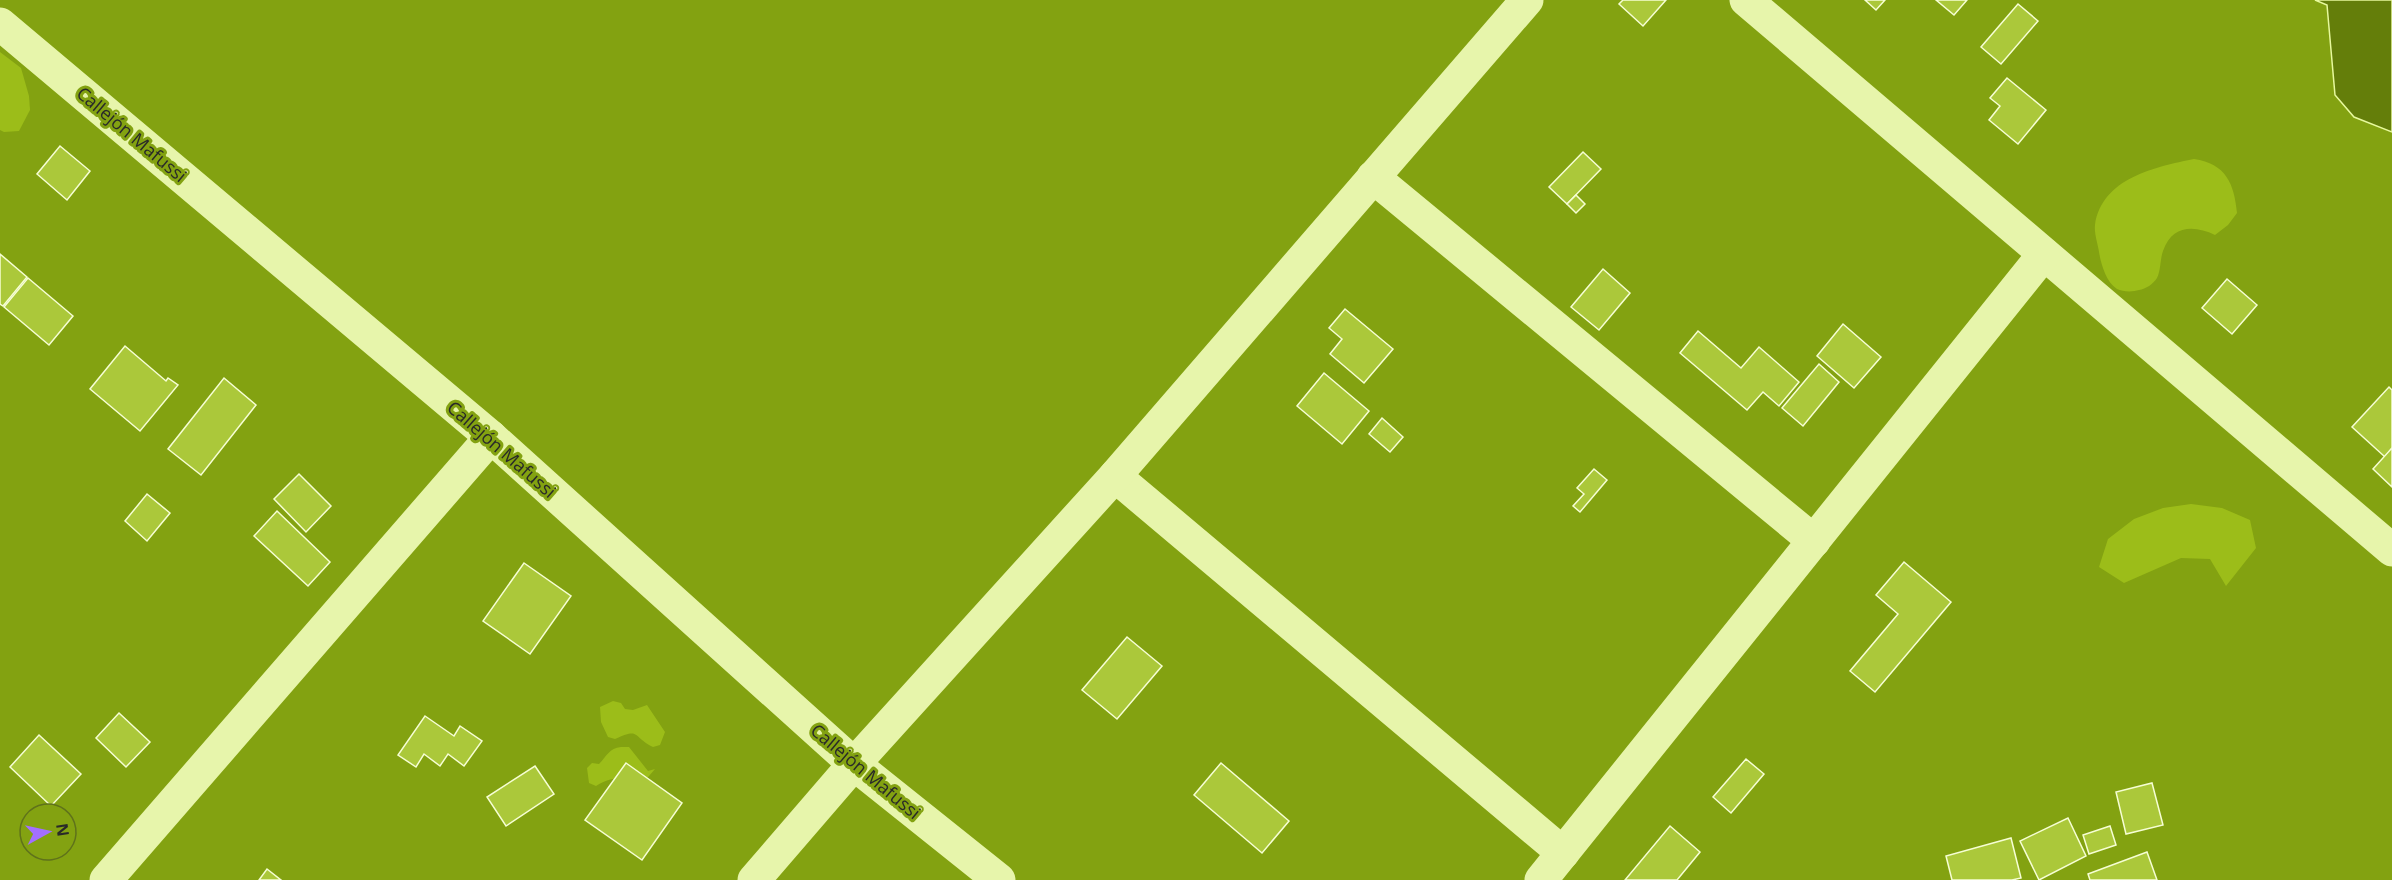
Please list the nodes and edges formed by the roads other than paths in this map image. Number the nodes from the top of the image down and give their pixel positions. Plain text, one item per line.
1 (1527, 0) edge
2 (1746, 0) edge
3 (0, 24) edge
4 (1373, 177) junction
5 (2044, 254) junction
6 (491, 436) junction
7 (1115, 476) junction
8 (1814, 541) junction
9 (2392, 550) edge
10 (854, 764) junction
11 (1563, 853) junction
12 (106, 880) edge
13 (754, 880) edge
14 (999, 880) edge
15 (1541, 880) edge

1 - 4 street
2 - 5 street
3 - 6 street, Callejón Mafussi
4 - 7 street
4 - 8 street
5 - 8 street
5 - 9 street
6 - 10 street, Callejón Mafussi
6 - 12 street
7 - 10 street
7 - 11 street
8 - 11 street
10 - 13 street
10 - 14 street, Callejón Mafussi
11 - 15 street

